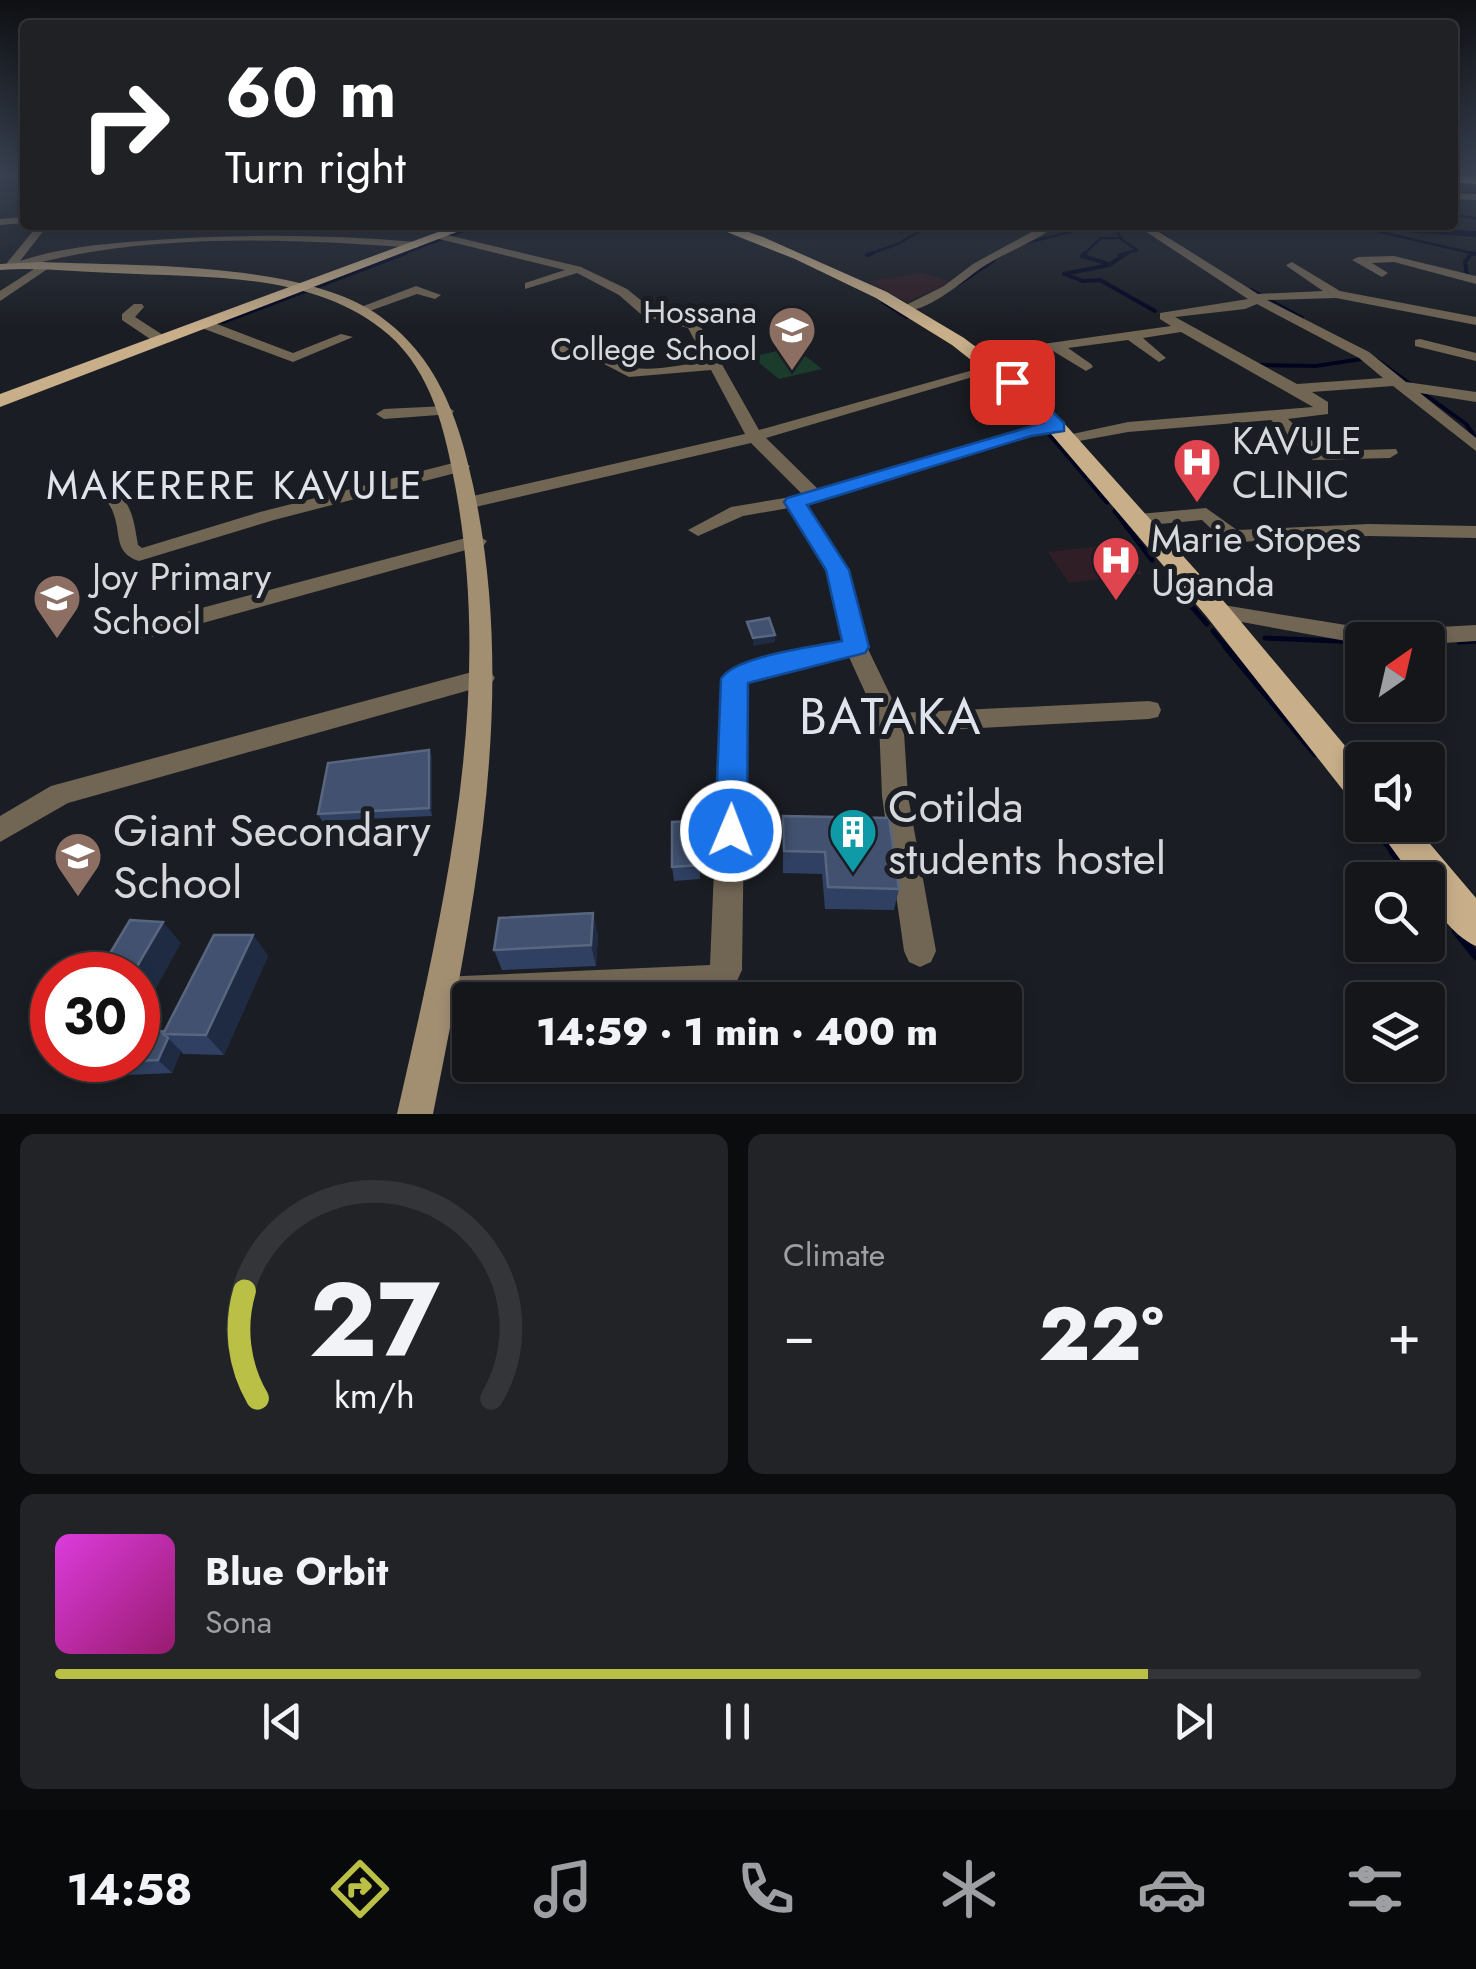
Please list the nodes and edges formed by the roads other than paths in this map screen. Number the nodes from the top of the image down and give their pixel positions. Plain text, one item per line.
1 (39, 230) edge
2 (204, 230) edge
3 (316, 230) edge
4 (455, 230) edge
5 (729, 230) edge
6 (1043, 230) edge
7 (1149, 230) edge
8 (439, 236) junction
9 (296, 240) junction
10 (178, 242) junction
11 (416, 245) junction
12 (1292, 265) dead end
13 (46, 266) junction
14 (8, 267) edge
15 (576, 269) junction
16 (1382, 274) dead end
17 (1476, 280) edge
18 (529, 286) dead end
19 (300, 288) junction
20 (1336, 294) junction
21 (435, 295) dead end
22 (0, 297) edge
23 (1260, 298) junction
24 (138, 307) dead end
25 (906, 308) junction
26 (359, 310) junction
27 (1476, 321) edge
28 (204, 324) junction
29 (1183, 328) junction
30 (1132, 336) junction
31 (346, 337) dead end
32 (161, 340) junction
33 (1420, 343) dead end
34 (1058, 347) junction
35 (559, 351) dead end
36 (1476, 357) edge
37 (1159, 358) dead end
38 (716, 365) junction
39 (1086, 366) dead end
40 (1003, 368) junction
41 (1407, 385) junction
42 (1296, 388) junction
43 (1476, 397) edge
44 (0, 400) edge
45 (446, 411) junction
46 (384, 414) dead end
47 (1278, 417) junction
48 (1063, 434) junction
49 (756, 437) junction
50 (1476, 446) edge
51 (1390, 454) dead end
52 (461, 466) junction
53 (110, 494) dead end
54 (806, 500) junction
55 (471, 502) junction
56 (1139, 520) junction
57 (698, 530) dead end
58 (1476, 532) edge
59 (477, 541) junction
60 (1217, 611) junction
61 (145, 631) dead end
62 (1476, 633) edge
63 (856, 647) junction
64 (484, 678) junction
65 (1148, 710) dead end
66 (891, 723) junction
67 (1345, 768) edge
68 (0, 830) edge
69 (1406, 842) edge
70 (1476, 926) edge
71 (920, 950) dead end
72 (440, 992) junction
73 (415, 1114) edge

1 - 14 street
2 - 10 street
3 - 9 street
4 - 8 main road
5 - 25 main road
6 - 25 street
7 - 23 street
8 - 11 main road
8 - 15 street
9 - 10 street
9 - 11 street
10 - 14 street
11 - 19 main road
12 - 20 street
13 - 14 street
13 - 19 street
13 - 22 street
15 - 18 street
15 - 38 street
16 - 17 street
19 - 26 street
19 - 28 main road
20 - 23 street
20 - 27 street
21 - 26 street
23 - 29 street
23 - 41 street
24 - 32 street
25 - 40 main road
26 - 45 street
28 - 31 street
28 - 32 main road
29 - 30 street
29 - 42 street
30 - 34 street
30 - 37 street
32 - 44 main road
33 - 36 street
34 - 39 street
34 - 40 street
35 - 38 street
38 - 49 street
40 - 48 main road
40 - 49 street
41 - 42 street
41 - 43 street
41 - 50 street
42 - 47 street
45 - 46 street
45 - 52 street
47 - 48 street
47 - 51 street
48 - 54 street
48 - 56 main road
49 - 54 street
49 - 55 street
52 - 53 street
52 - 55 street
54 - 57 street
54 - 63 street
55 - 59 street
56 - 58 street
56 - 60 main road
59 - 61 street
59 - 64 street
60 - 62 street
60 - 67 main road
63 - 66 street
63 - 72 street
64 - 68 street
64 - 72 street
65 - 66 street
66 - 71 street
69 - 70 main road
72 - 73 street

